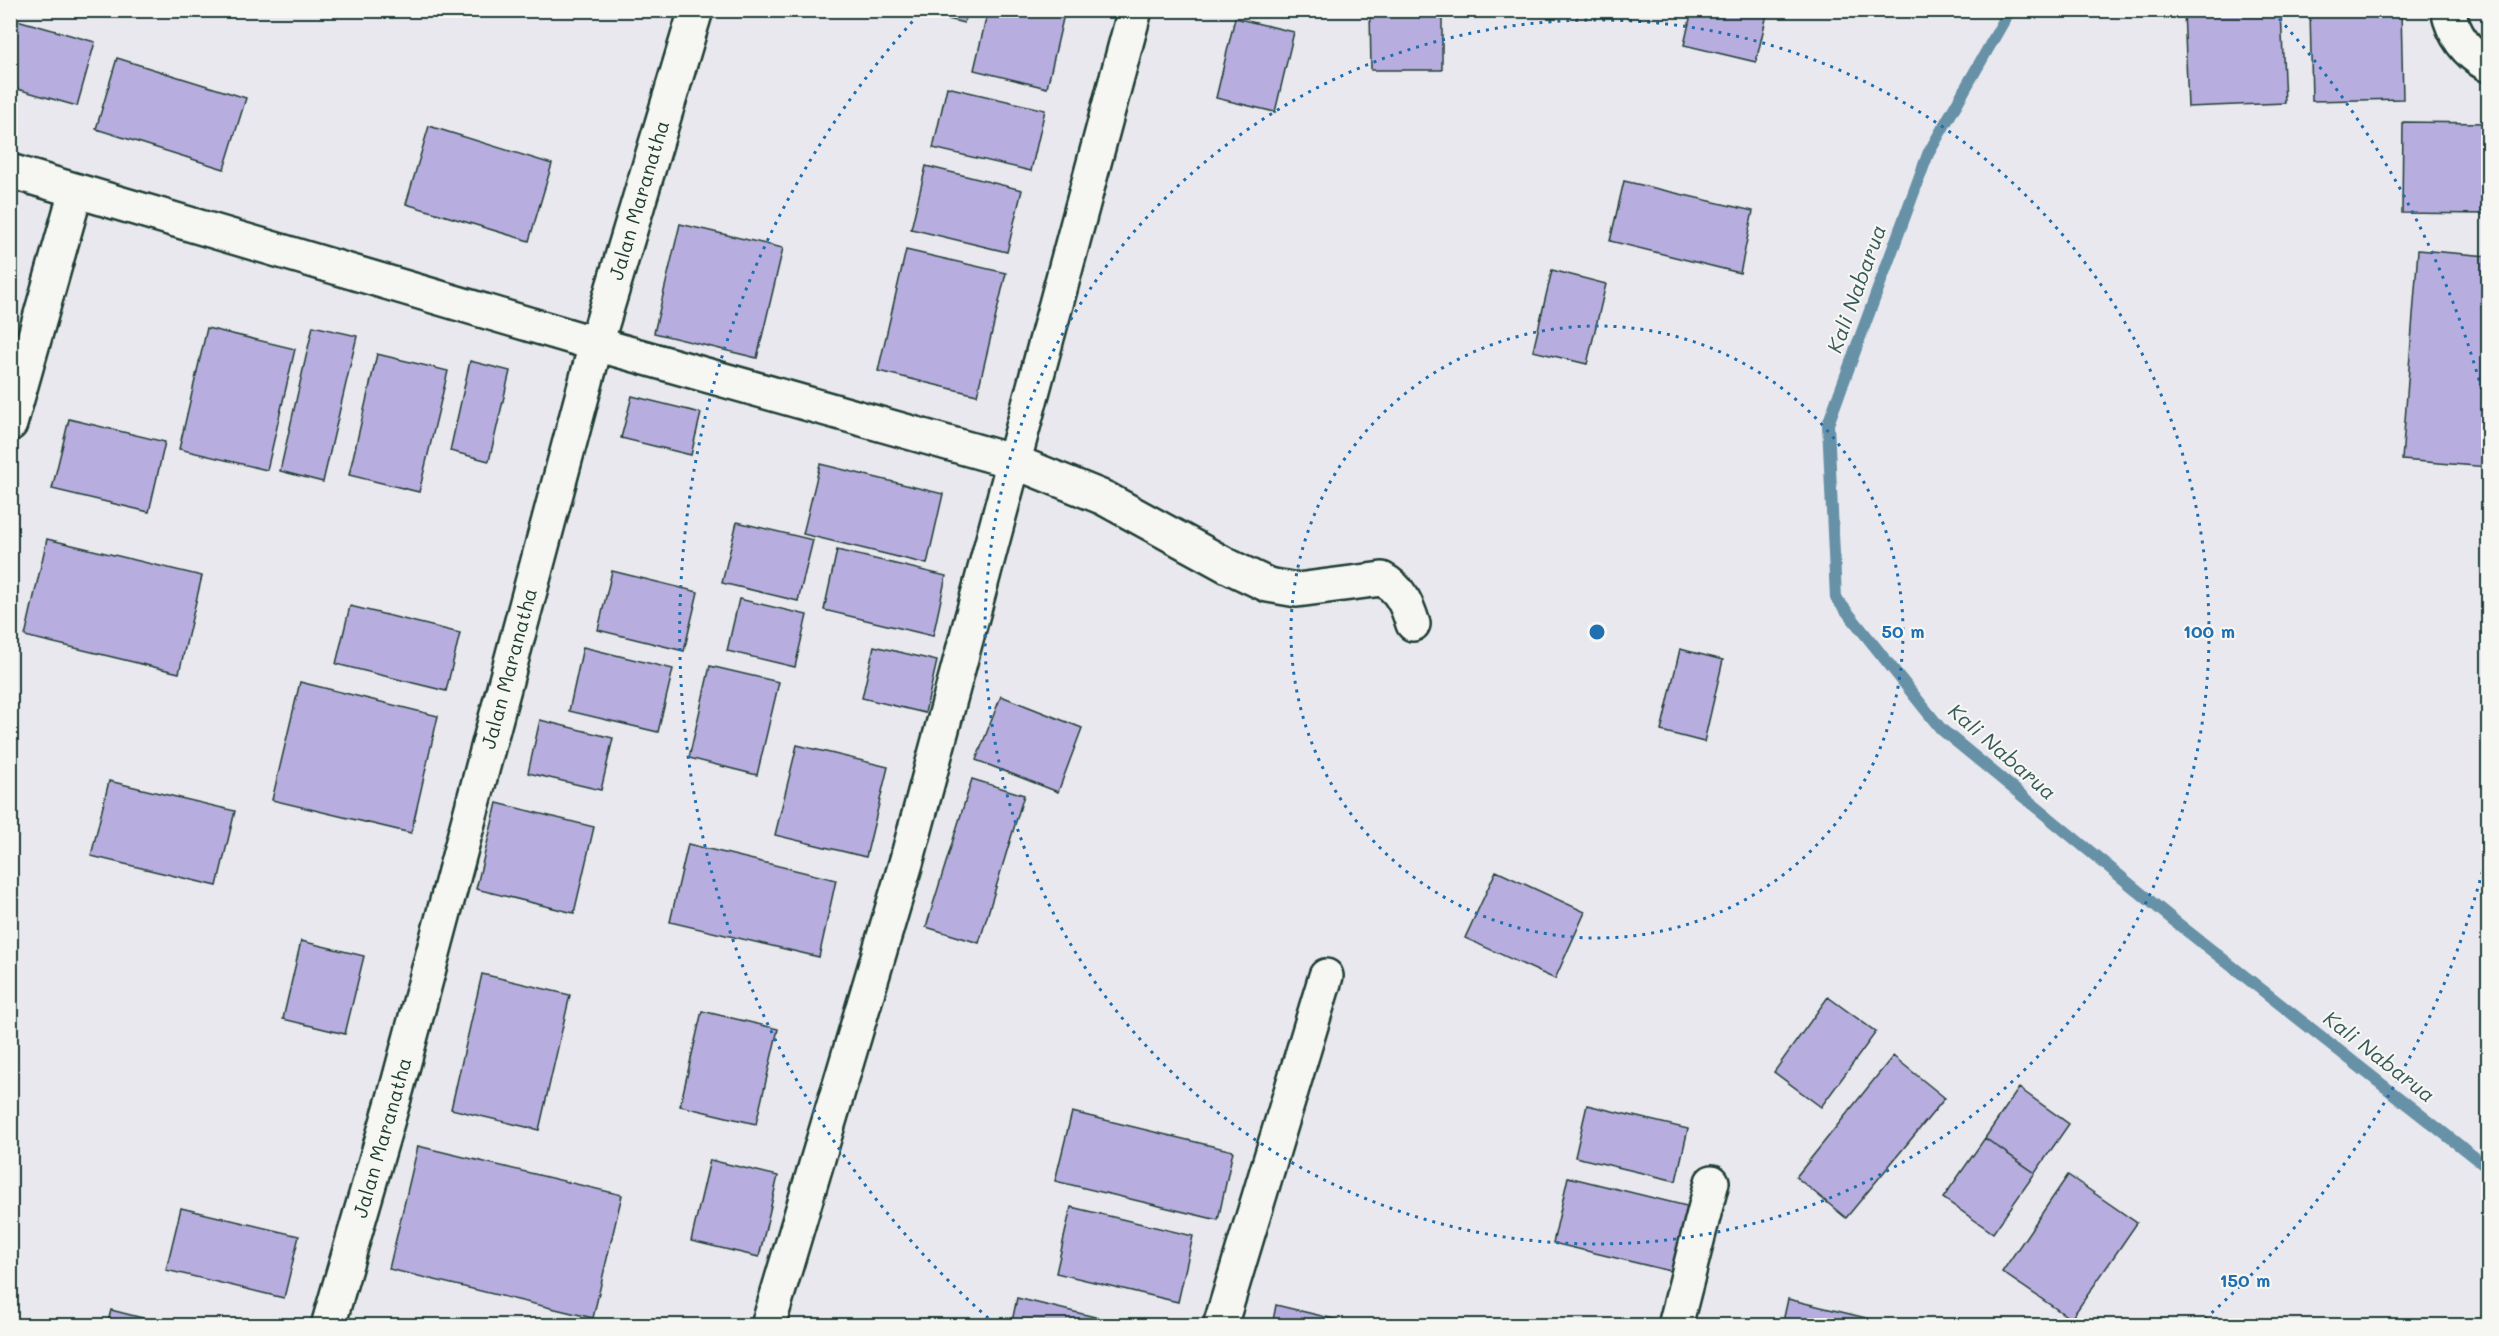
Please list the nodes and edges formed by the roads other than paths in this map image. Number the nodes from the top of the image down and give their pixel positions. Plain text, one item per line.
1 (696, 10) edge
2 (1135, 10) edge
3 (2448, 10) edge
4 (2488, 65) edge
5 (10, 171) edge
6 (76, 191) junction
7 (596, 344) junction
8 (10, 424) edge
9 (1015, 462) junction
10 (1413, 624) dead end
11 (1326, 976) dead end
12 (1712, 1182) dead end
13 (328, 1326) edge
14 (768, 1326) edge
15 (1220, 1326) edge
16 (1675, 1326) edge

1 - 7 street, Jalan Maranatha
2 - 9 street
3 - 4 street
5 - 6 street
6 - 7 street
6 - 8 street
7 - 9 street
7 - 13 street, Jalan Maranatha
9 - 10 street
9 - 14 street
11 - 15 street
12 - 16 street

